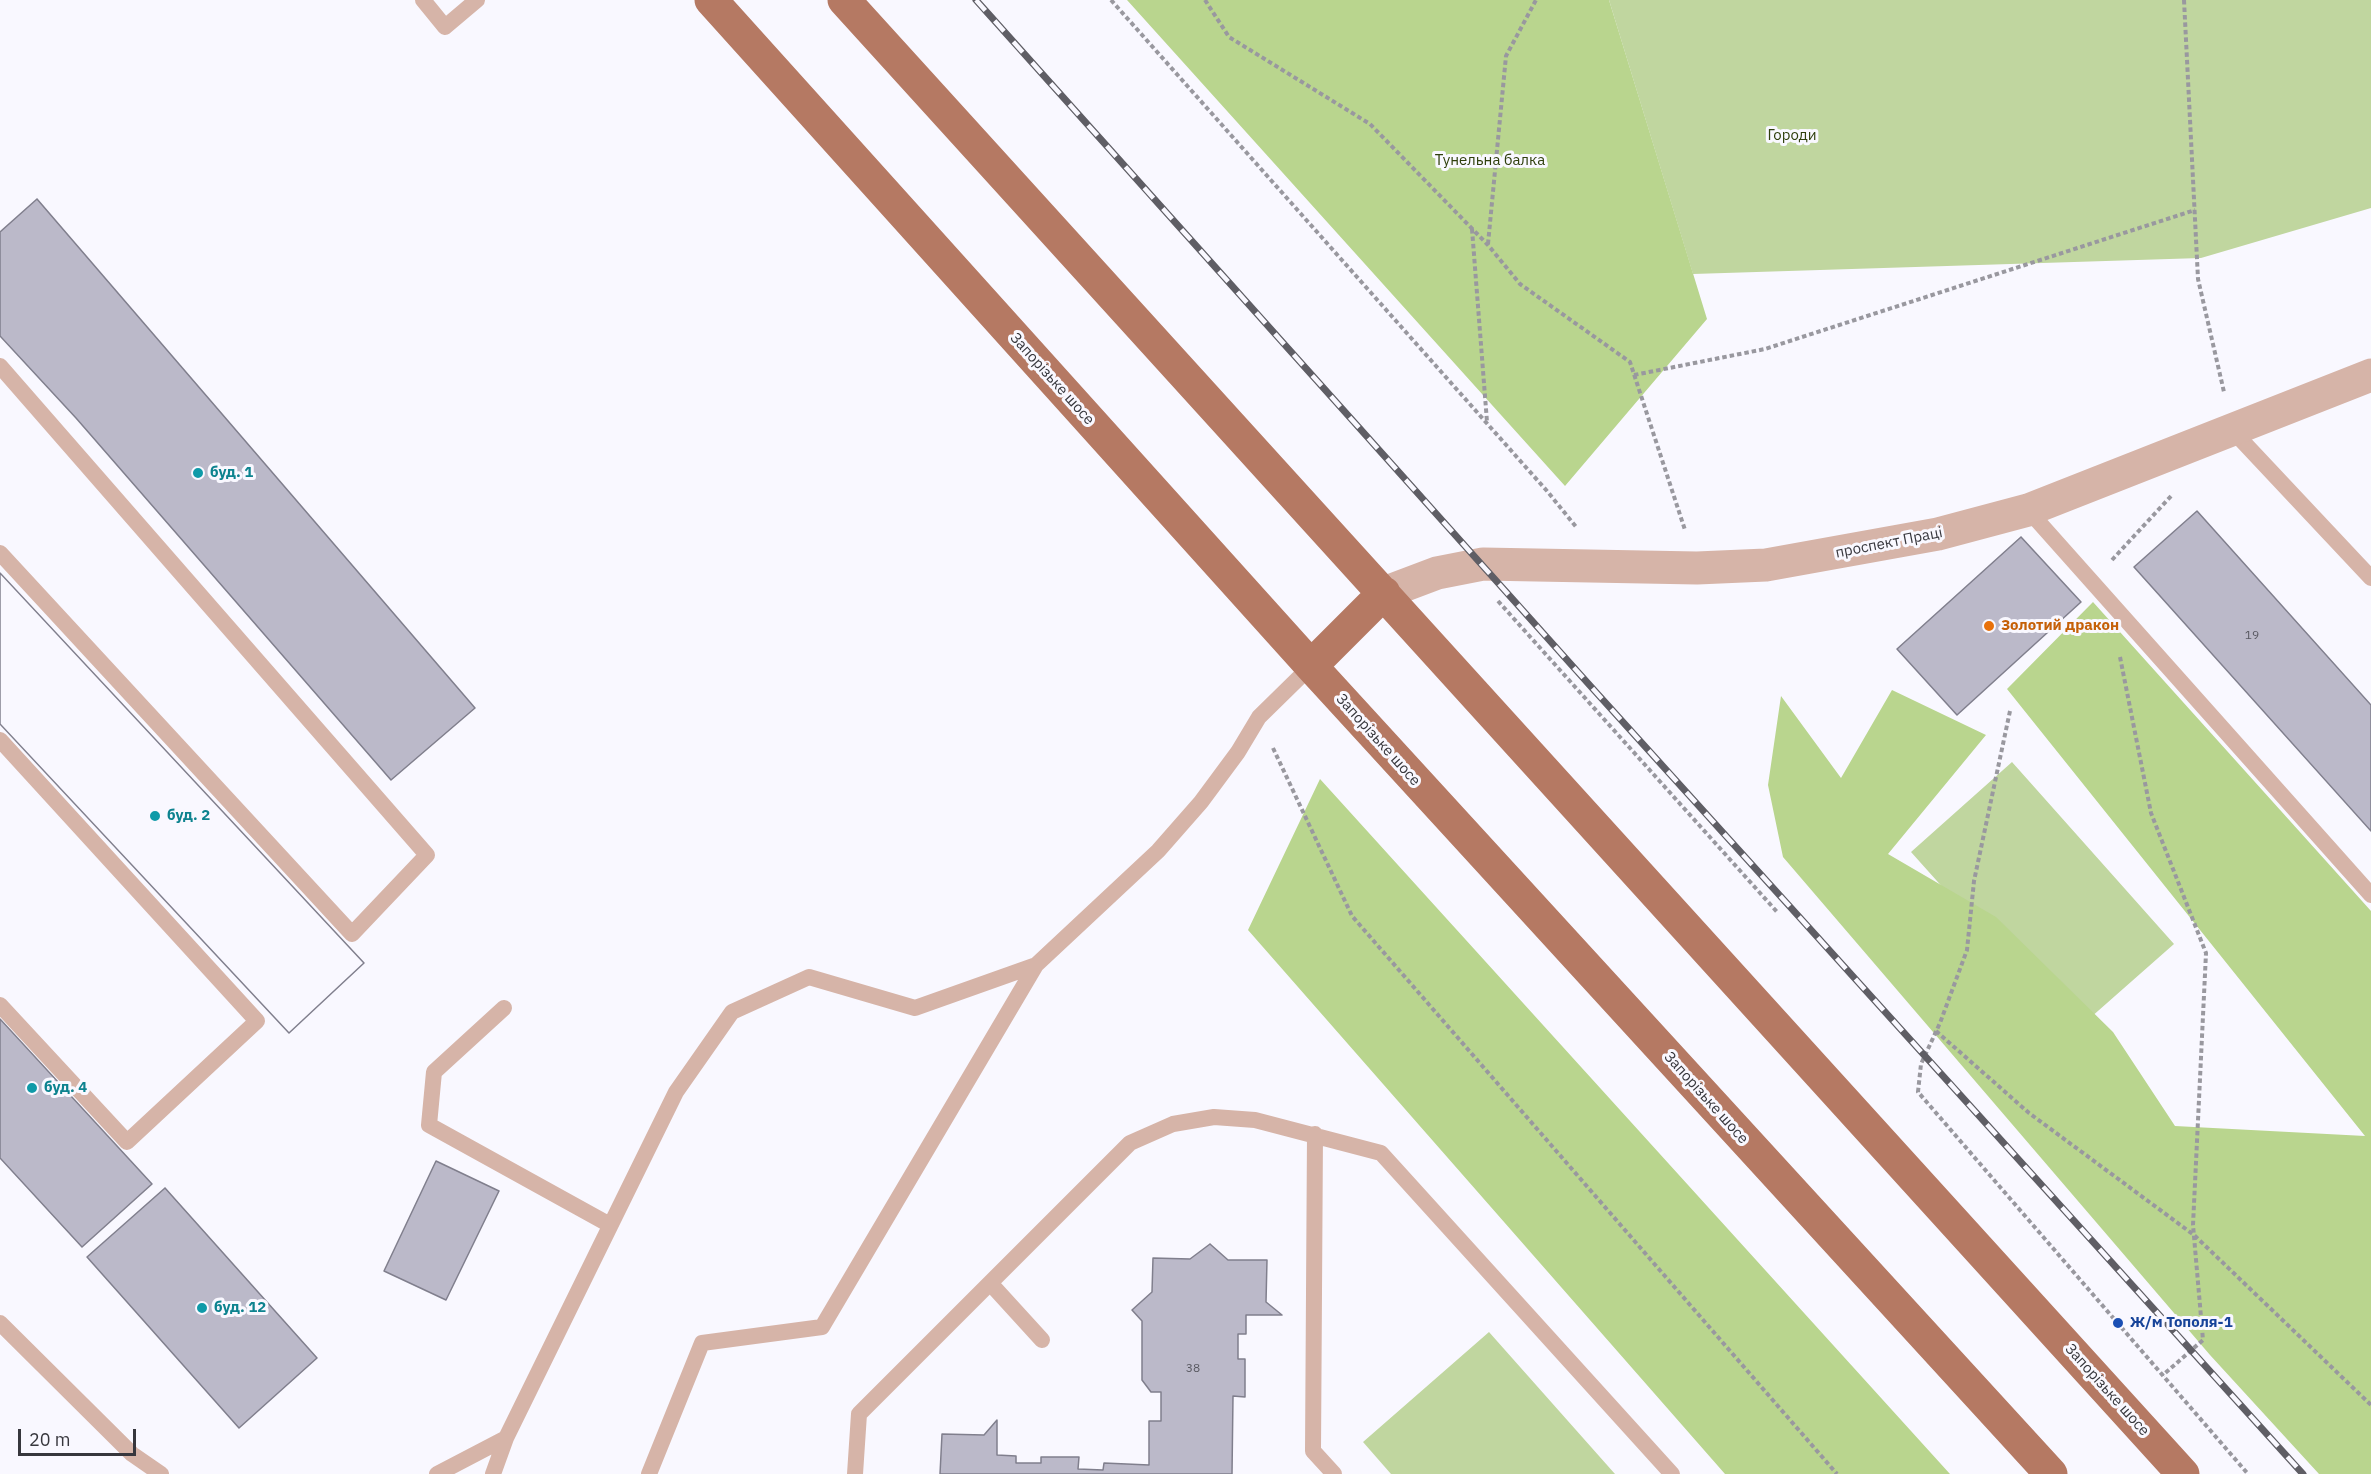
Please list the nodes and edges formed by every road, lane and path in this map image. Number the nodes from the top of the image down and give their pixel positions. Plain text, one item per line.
1 (423, 0) edge
2 (477, 0) edge
3 (711, 0) edge
4 (844, 0) edge
5 (1111, 0) edge
6 (1205, 0) edge
7 (1536, 0) edge
8 (2184, 0) edge
9 (2195, 210) junction
10 (1472, 228) junction
11 (1488, 244) junction
12 (0, 366) edge
13 (1634, 375) junction
14 (2371, 375) edge
15 (1487, 423) junction
16 (2232, 430) junction
17 (2176, 490) dead end
18 (2028, 510) junction
19 (0, 554) edge
20 (1607, 565) junction
21 (1468, 568) junction
22 (1697, 568) junction
23 (2371, 578) edge
24 (1384, 593) junction
25 (2116, 609) junction
26 (1311, 666) junction
27 (2010, 711) dead end
28 (1259, 717) junction
29 (0, 740) edge
30 (2371, 895) edge
31 (1778, 913) dead end
32 (1036, 965) junction
33 (0, 1005) edge
34 (504, 1008) dead end
35 (1936, 1031) junction
36 (1315, 1134) junction
37 (610, 1225) junction
38 (2194, 1235) junction
39 (990, 1284) junction
40 (0, 1323) edge
41 (1041, 1340) dead end
42 (2163, 1375) junction
43 (2371, 1405) edge
44 (506, 1438) junction
45 (160, 1474) edge
46 (437, 1474) edge
47 (493, 1474) edge
48 (649, 1474) edge
49 (855, 1474) edge
50 (1334, 1474) edge
51 (1672, 1474) edge
52 (1837, 1474) edge
53 (2051, 1474) edge
54 (2183, 1474) edge
55 (2248, 1474) edge

1 - 2 lane
3 - 26 main road, Запорізьке шосе
4 - 24 main road, Запорізьке шосе
5 - 15 path
6 - 10 path
7 - 11 path
8 - 9 path
9 - 13 path
9 - 16 path
10 - 11 path
10 - 15 path
11 - 13 path
12 - 19 lane
13 - 22 path
14 - 16 street, проспект Праці
15 - 20 path
16 - 18 street, проспект Праці
16 - 23 lane
17 - 25 path
18 - 22 street, проспект Праці
18 - 25 lane
20 - 21 street, проспект Праці
20 - 22 street, проспект Праці
21 - 24 street, проспект Праці
21 - 31 path
24 - 26 main road
24 - 54 main road, Запорізьке шосе
25 - 30 lane
25 - 38 path
26 - 28 lane
26 - 53 main road, Запорізьке шосе
27 - 35 path
28 - 32 lane
28 - 52 path
29 - 33 lane
32 - 37 lane
32 - 48 lane
34 - 37 lane
35 - 38 path
35 - 42 path
36 - 39 lane
36 - 50 lane
36 - 51 lane
37 - 44 lane
38 - 42 path
38 - 43 path
39 - 41 lane
39 - 49 lane
40 - 45 lane
42 - 55 path
44 - 46 lane
44 - 47 lane

